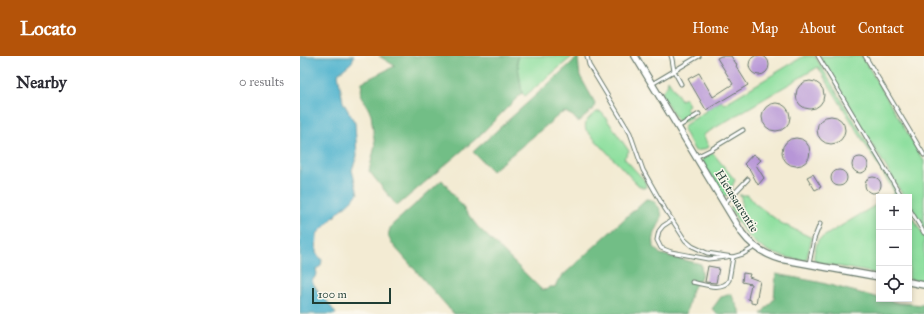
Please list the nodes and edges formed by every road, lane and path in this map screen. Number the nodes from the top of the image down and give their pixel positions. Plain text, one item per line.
1 (587, 56) edge
2 (635, 56) edge
3 (671, 56) edge
4 (699, 56) edge
5 (818, 56) edge
6 (865, 56) edge
7 (674, 71) junction
8 (652, 84) junction
9 (681, 84) dead end
10 (699, 114) dead end
11 (678, 128) junction
12 (743, 130) dead end
13 (924, 155) edge
14 (696, 157) junction
15 (748, 179) dead end
16 (900, 194) edge
17 (724, 204) junction
18 (912, 213) edge
19 (672, 220) junction
20 (820, 224) dead end
21 (924, 233) edge
22 (755, 247) junction
23 (733, 257) junction
24 (809, 264) junction
25 (876, 276) edge
26 (692, 282) dead end
27 (912, 283) edge
28 (924, 285) edge

1 - 19 lane
2 - 8 street, Hietasaarentie
3 - 7 lane
4 - 7 lane
5 - 16 lane
6 - 13 lane
7 - 8 lane
7 - 9 lane
8 - 11 street, Hietasaarentie
10 - 11 lane
11 - 14 street, Hietasaarentie
12 - 14 lane
14 - 17 street, Hietasaarentie
15 - 17 lane
17 - 22 street, Hietasaarentie
18 - 21 lane
19 - 23 lane
19 - 23 lane
20 - 24 lane
22 - 23 lane
22 - 24 street, Hietasaarentie
23 - 26 lane
24 - 25 street, Hietasaarentie
27 - 28 street

